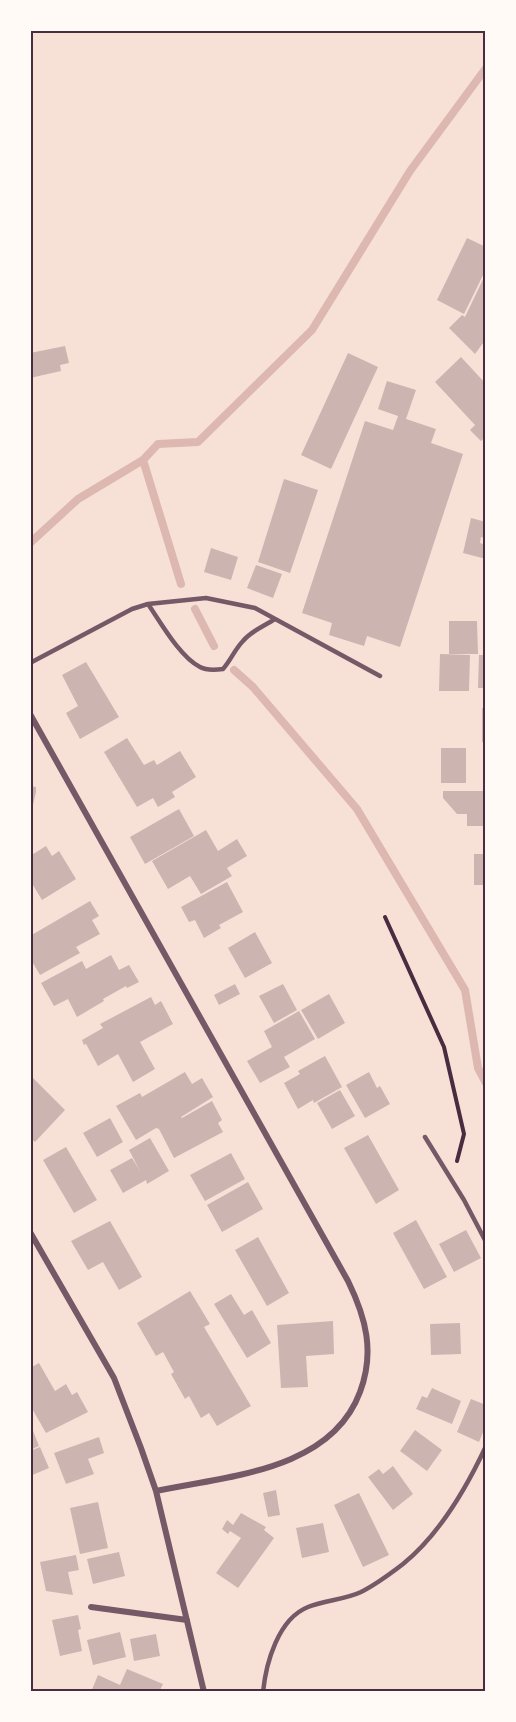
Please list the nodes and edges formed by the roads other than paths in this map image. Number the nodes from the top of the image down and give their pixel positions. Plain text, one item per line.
1 (148, 604) junction
2 (275, 619) junction
3 (30, 663) edge
4 (381, 676) dead end
5 (30, 714) edge
6 (425, 1137) dead end
7 (30, 1232) edge
8 (486, 1242) edge
9 (486, 1446) edge
10 (156, 1491) junction
11 (91, 1607) dead end
12 (187, 1620) junction
13 (204, 1692) edge
14 (263, 1692) edge

1 - 2 lane
1 - 2 lane
1 - 3 lane
2 - 4 lane
5 - 10 street
6 - 8 lane
7 - 10 street
9 - 14 lane
10 - 12 street
11 - 12 street
12 - 13 street

